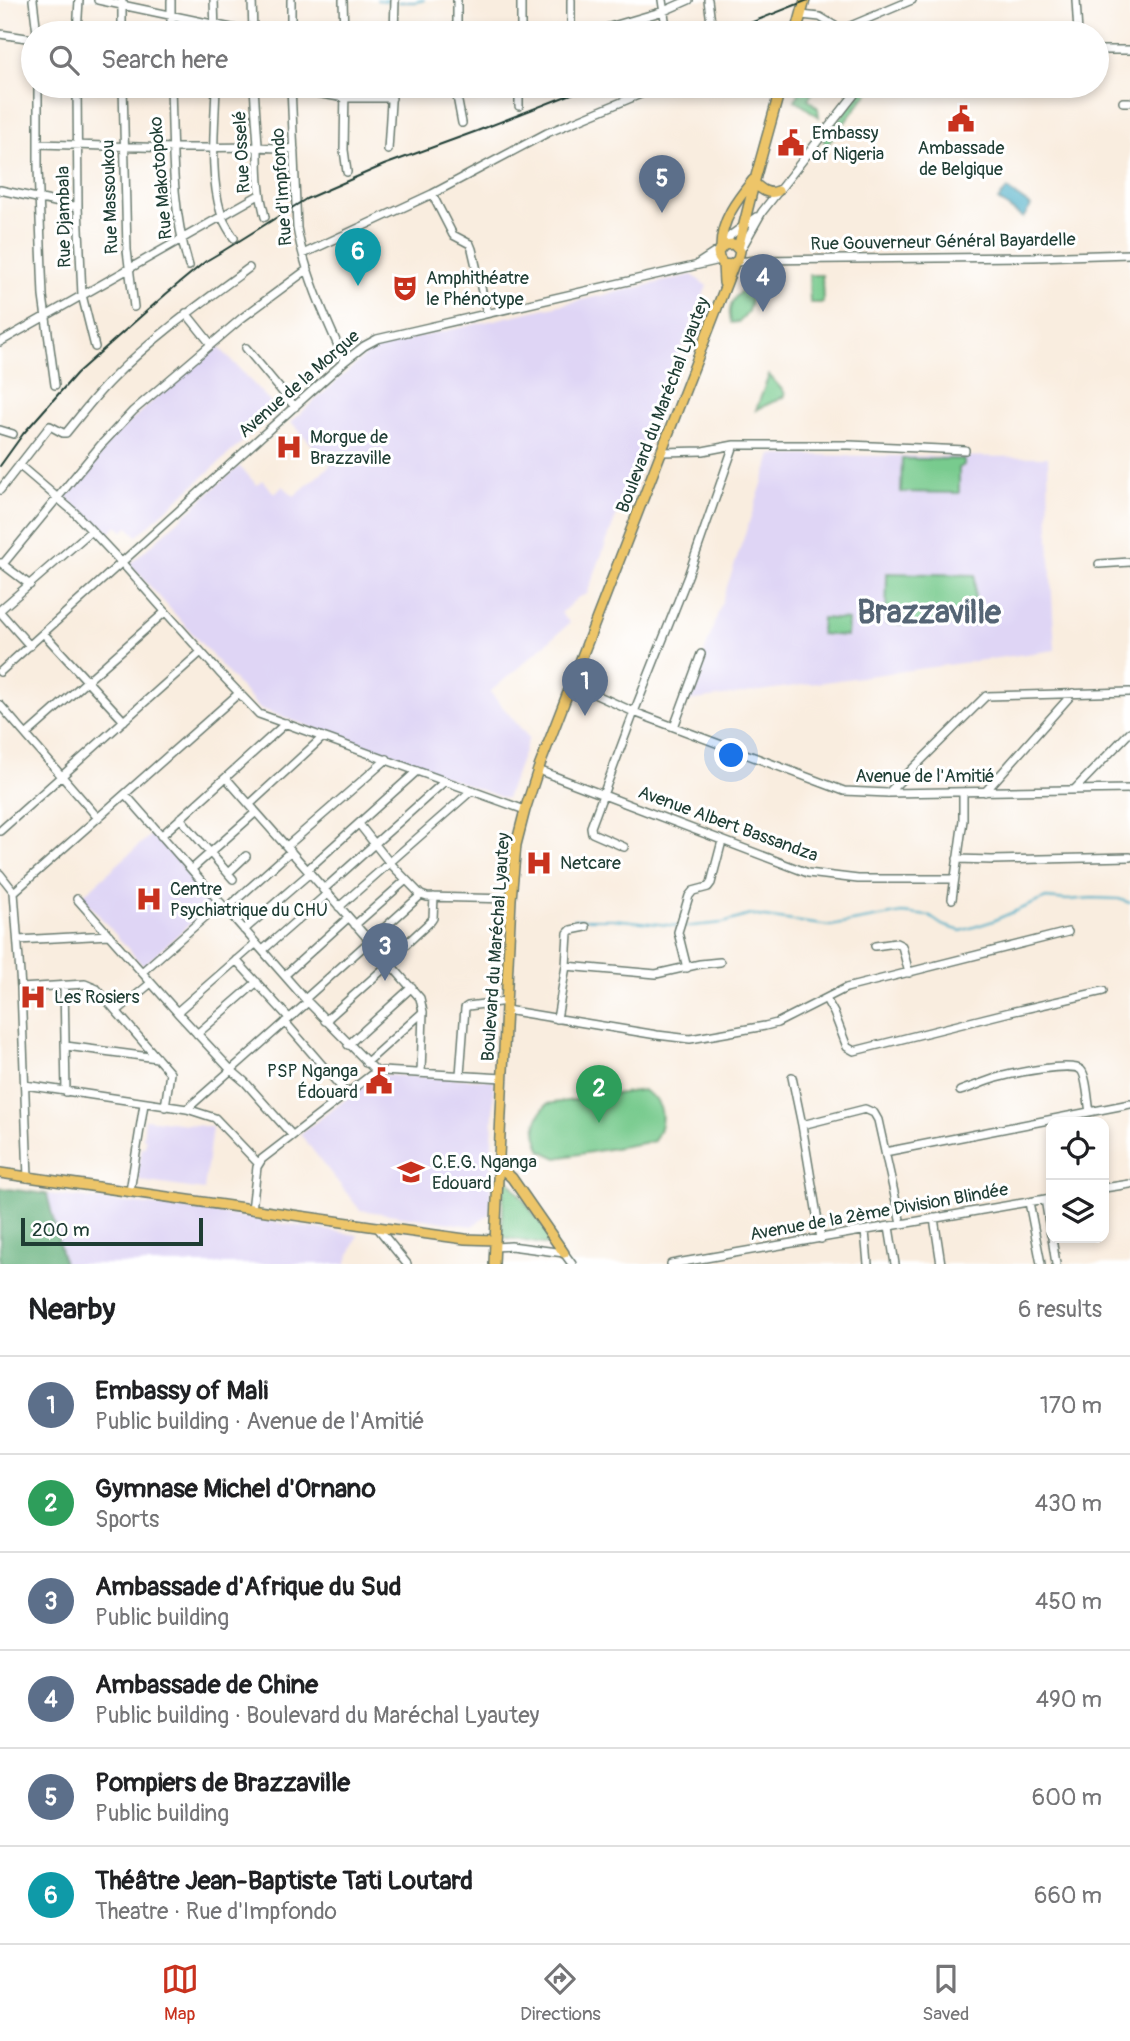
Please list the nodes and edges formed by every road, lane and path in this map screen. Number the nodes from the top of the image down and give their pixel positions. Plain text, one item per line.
1 (33, 0) edge
2 (79, 0) edge
3 (98, 0) edge
4 (171, 0) edge
5 (214, 0) edge
6 (252, 0) edge
7 (291, 0) edge
8 (343, 0) edge
9 (396, 0) edge
10 (457, 0) edge
11 (520, 0) edge
12 (570, 0) edge
13 (662, 0) edge
14 (689, 0) edge
15 (708, 0) edge
16 (805, 0) edge
17 (912, 0) edge
18 (1076, 0) edge
19 (122, 2) edge
20 (664, 11) junction
21 (172, 14) junction
22 (802, 15) junction
23 (36, 21) edge
24 (78, 21) edge
25 (122, 21) edge
26 (172, 21) edge
27 (202, 21) edge
28 (215, 21) edge
29 (253, 21) edge
30 (291, 21) edge
31 (344, 21) edge
32 (395, 21) edge
33 (457, 21) edge
34 (520, 21) edge
35 (570, 21) edge
36 (630, 21) edge
37 (665, 21) edge
38 (711, 21) edge
39 (800, 21) edge
40 (827, 21) edge
41 (862, 21) edge
42 (1077, 21) edge
43 (0, 34) edge
44 (21, 37) edge
45 (1109, 50) edge
46 (1130, 50) edge
47 (38, 98) edge
48 (77, 98) edge
49 (123, 98) edge
50 (171, 98) edge
51 (216, 98) edge
52 (255, 98) edge
53 (292, 98) edge
54 (345, 98) joint
55 (392, 98) joint
56 (457, 98) edge
57 (519, 98) edge
58 (631, 98) edge
59 (778, 98) edge
60 (852, 98) edge
61 (519, 106) dead end
62 (461, 123) dead end
63 (39, 144) junction
64 (79, 145) junction
65 (124, 146) junction
66 (173, 148) junction
67 (214, 148) junction
68 (258, 148) junction
69 (294, 149) junction
70 (388, 150) dead end
71 (347, 172) dead end
72 (755, 179) junction
73 (0, 190) edge
74 (778, 191) junction
75 (432, 194) junction
76 (259, 195) junction
77 (39, 197) junction
78 (78, 207) junction
79 (762, 212) junction
80 (221, 216) junction
81 (265, 217) dead end
82 (744, 227) junction
83 (233, 238) dead end
84 (180, 239) junction
85 (721, 247) junction
86 (303, 254) junction
87 (1130, 254) edge
88 (738, 256) junction
89 (722, 262) junction
90 (696, 265) junction
91 (189, 266) dead end
92 (128, 268) junction
93 (249, 268) dead end
94 (308, 269) junction
95 (723, 292) junction
96 (82, 295) junction
97 (134, 307) dead end
98 (186, 313) junction
99 (487, 313) junction
100 (45, 317) junction
101 (0, 342) edge
102 (211, 344) junction
103 (95, 347) dead end
104 (246, 348) dead end
105 (345, 361) junction
106 (55, 385) dead end
107 (295, 407) junction
108 (0, 430) edge
109 (13, 434) dead end
110 (734, 445) junction
111 (965, 450) dead end
112 (662, 452) junction
113 (19, 465) junction
114 (0, 490) edge
115 (57, 498) junction
116 (91, 531) junction
117 (1130, 562) edge
118 (1, 563) edge
119 (122, 563) junction
120 (1099, 564) dead end
121 (30, 584) junction
122 (0, 611) edge
123 (165, 612) junction
124 (44, 634) junction
125 (30, 646) junction
126 (201, 652) junction
127 (701, 654) dead end
128 (0, 672) edge
129 (88, 681) junction
130 (572, 684) junction
131 (1130, 692) edge
132 (1073, 693) junction
133 (238, 694) junction
134 (0, 705) edge
135 (634, 712) junction
136 (124, 721) junction
137 (286, 723) junction
138 (674, 727) junction
139 (1130, 732) edge
140 (26, 735) junction
141 (323, 737) junction
142 (387, 759) junction
143 (538, 770) junction
144 (417, 771) junction
145 (63, 776) junction
146 (226, 778) junction
147 (445, 781) junction
148 (1075, 789) junction
149 (1130, 789) edge
150 (471, 791) junction
151 (963, 792) junction
152 (984, 792) junction
153 (888, 793) junction
154 (125, 794) junction
155 (604, 795) junction
156 (250, 804) junction
157 (525, 810) junction
158 (256, 812) junction
159 (98, 818) junction
160 (180, 818) junction
161 (359, 824) junction
162 (0, 831) edge
163 (161, 836) junction
164 (722, 841) junction
165 (374, 844) junction
166 (624, 847) dead end
167 (289, 849) junction
168 (210, 853) junction
169 (246, 856) dead end
170 (1130, 857) edge
171 (957, 859) junction
172 (389, 862) junction
173 (191, 869) junction
174 (308, 871) junction
175 (0, 874) edge
176 (954, 879) junction
177 (406, 880) junction
178 (14, 892) junction
179 (325, 892) junction
180 (421, 895) junction
181 (434, 897) junction
182 (77, 899) dead end
183 (511, 899) junction
184 (952, 900) dead end
185 (223, 906) junction
186 (339, 907) junction
187 (348, 918) junction
188 (355, 925) junction
189 (586, 927) dead end
190 (244, 930) junction
191 (1068, 932) dead end
192 (109, 935) junction
193 (18, 940) junction
194 (370, 941) junction
195 (256, 943) junction
196 (875, 946) dead end
197 (263, 950) junction
198 (236, 960) junction
199 (389, 962) junction
200 (720, 962) dead end
201 (566, 966) junction
202 (687, 968) junction
203 (142, 972) junction
204 (909, 973) junction
205 (285, 975) junction
206 (257, 982) junction
207 (151, 983) junction
208 (64, 985) junction
209 (412, 987) junction
210 (21, 988) junction
211 (1103, 991) dead end
212 (826, 999) junction
213 (306, 1000) junction
214 (506, 1006) junction
215 (117, 1011) junction
216 (177, 1012) junction
217 (423, 1012) junction
218 (558, 1019) junction
219 (287, 1020) junction
220 (325, 1021) junction
221 (197, 1034) junction
222 (348, 1045) junction
223 (66, 1046) junction
224 (158, 1058) junction
225 (366, 1063) junction
226 (231, 1070) junction
227 (377, 1072) junction
228 (421, 1073) junction
229 (460, 1076) junction
230 (792, 1077) dead end
231 (503, 1078) junction
232 (25, 1085) junction
233 (960, 1091) dead end
234 (66, 1092) junction
235 (347, 1094) junction
236 (144, 1104) junction
237 (1130, 1104) edge
238 (165, 1107) junction
239 (187, 1109) junction
240 (1090, 1112) junction
241 (803, 1125) junction
242 (292, 1135) junction
243 (885, 1152) junction
244 (258, 1163) junction
245 (499, 1166) junction
246 (0, 1173) edge
247 (28, 1178) junction
248 (1130, 1184) edge
249 (1109, 1187) edge
250 (130, 1191) junction
251 (1046, 1199) edge
252 (1029, 1202) junction
253 (252, 1210) junction
254 (934, 1218) junction
255 (901, 1224) junction
256 (377, 1227) junction
257 (496, 1227) junction
258 (889, 1227) junction
259 (865, 1231) junction
260 (465, 1239) junction
261 (483, 1239) junction
262 (821, 1239) junction
263 (495, 1243) junction
264 (1052, 1243) edge
265 (564, 1253) junction
266 (407, 1264) edge
267 (494, 1264) edge
268 (572, 1264) edge
269 (671, 1264) edge
270 (869, 1264) edge
271 (895, 1264) edge
272 (941, 1264) edge
273 (1041, 1264) edge
274 (1056, 1264) edge

1 - 23 street
2 - 24 street
3 - 19 street
4 - 21 street
5 - 28 street
6 - 29 street
7 - 30 street
8 - 31 street
9 - 32 street
10 - 33 street
11 - 34 street
12 - 35 street
13 - 20 street
14 - 20 street
15 - 38 street
16 - 22 main road
17 - 41 street
18 - 42 street
19 - 21 street
19 - 25 street
20 - 36 street
20 - 37 street
21 - 26 street
21 - 27 street
22 - 39 main road
22 - 40 street
43 - 44 street
45 - 46 street
47 - 63 street
48 - 64 street, Rue Djambala
49 - 65 street, Rue Massoukou
50 - 66 street, Rue Makotopoko
51 - 67 street
52 - 68 street, Rue Osselé
53 - 69 street, Rue d'Impfondo
54 - 55 street
54 - 71 street
55 - 70 street
56 - 62 street
57 - 61 street
58 - 75 street
59 - 72 main road, Boulevard du Maréchal Lyautey
60 - 74 street
63 - 64 street
63 - 77 street
64 - 65 street
64 - 78 street, Rue Djambala
65 - 66 street
65 - 92 street, Rue Massoukou
66 - 67 street
66 - 84 street, Rue Makotopoko
67 - 68 street
67 - 80 street
68 - 69 street
68 - 76 street, Rue Osselé
69 - 86 street, Rue d'Impfondo
72 - 74 main road
72 - 82 main road, Boulevard du Maréchal Lyautey
72 - 85 main road
73 - 77 street
74 - 79 street
75 - 86 street
75 - 99 street
76 - 80 street
76 - 81 street, Rue Osselé
77 - 78 street
77 - 100 street
78 - 96 street, Rue Djambala
79 - 82 street, Avenue de la Morgue
79 - 88 street
80 - 83 street
80 - 84 street
82 - 85 street, Avenue de la Morgue
82 - 88 main road, Boulevard du Maréchal Lyautey
84 - 91 street, Rue Makotopoko
84 - 92 street
85 - 88 main road
85 - 89 main road, Boulevard du Maréchal Lyautey
85 - 90 street, Avenue de la Morgue
86 - 94 street, Rue d'Impfondo
87 - 88 street, Rue Gouverneur Général Bayardelle
88 - 89 main road
88 - 95 main road, Boulevard du Maréchal Lyautey
89 - 90 street, Avenue de la Morgue
89 - 95 main road, Boulevard du Maréchal Lyautey
90 - 99 street, Avenue de la Morgue
92 - 96 street
92 - 97 street, Rue Massoukou
93 - 98 street
94 - 102 street
94 - 105 street, Rue d'Impfondo
95 - 112 main road, Boulevard du Maréchal Lyautey
96 - 100 street
96 - 103 street, Rue Djambala
98 - 102 street
98 - 113 street
99 - 105 street, Avenue de la Morgue
100 - 101 street
100 - 106 street
102 - 115 street
104 - 107 street
105 - 107 street, Avenue de la Morgue
107 - 119 street, Avenue de la Morgue
108 - 109 street
110 - 111 street
110 - 112 street
110 - 135 street
112 - 130 main road, Boulevard du Maréchal Lyautey
113 - 114 street
113 - 115 street
115 - 116 street
115 - 118 street
116 - 119 street
116 - 121 street
117 - 120 street
118 - 121 street
119 - 123 street
119 - 124 street, Avenue de la Morgue
121 - 122 street
122 - 125 street
123 - 126 street
123 - 129 street
124 - 125 street, Avenue de la Morgue
124 - 129 street
125 - 128 street, Avenue de la Morgue
126 - 133 street
126 - 136 street
127 - 138 street
129 - 136 street
129 - 140 street
130 - 135 street, Avenue de l'Amitié
130 - 143 main road, Boulevard du Maréchal Lyautey
131 - 132 street
132 - 152 street
132 - 153 street
133 - 137 street
133 - 154 street
134 - 140 street
135 - 138 street, Avenue de l'Amitié
135 - 155 street
136 - 145 street
137 - 141 street
137 - 146 street
138 - 153 street, Avenue de l'Amitié
139 - 148 street
140 - 145 street
141 - 142 street
141 - 156 street
142 - 144 street
142 - 167 street
143 - 155 street, Avenue Albert Bassandza
143 - 157 main road, Boulevard du Maréchal Lyautey
144 - 147 street
144 - 161 street
145 - 159 street
145 - 162 street
146 - 156 street
146 - 160 street
147 - 150 street
147 - 165 street
148 - 149 street, Avenue de l'Amitié
148 - 152 street, Avenue de l'Amitié
150 - 157 street
150 - 172 street
151 - 152 street, Avenue de l'Amitié
151 - 153 street, Avenue de l'Amitié
151 - 171 street
154 - 159 street
154 - 163 street
155 - 164 street, Avenue Albert Bassandza
155 - 166 street
156 - 158 street
157 - 183 main road, Boulevard du Maréchal Lyautey
158 - 167 street
158 - 168 street
159 - 178 street
160 - 163 street
160 - 168 street
161 - 165 street
161 - 174 street
163 - 173 street
164 - 176 street, Avenue Albert Bassandza
164 - 202 street
165 - 172 street
165 - 179 street
167 - 174 street
167 - 185 street
168 - 169 street
168 - 173 street
170 - 171 street
171 - 176 street
172 - 177 street
172 - 186 street
173 - 185 street
174 - 179 street
174 - 190 street
175 - 178 street
176 - 184 street
177 - 180 street
177 - 188 street
178 - 193 street
179 - 186 street
179 - 197 street
180 - 181 street
180 - 194 street
181 - 183 street
181 - 199 street
182 - 192 street
183 - 214 main road, Boulevard du Maréchal Lyautey
185 - 190 street
185 - 203 street
186 - 187 street
187 - 188 street
187 - 205 street
188 - 194 street
189 - 201 street
190 - 195 street
191 - 204 street
192 - 193 street
192 - 203 street
193 - 210 street
194 - 199 street
194 - 213 street
195 - 197 street
195 - 198 street
196 - 204 street
197 - 205 street
198 - 206 street
198 - 216 street
199 - 209 street
199 - 220 street
200 - 202 street
201 - 202 street
201 - 218 street
203 - 207 street
204 - 212 street
205 - 213 street
206 - 219 street
206 - 221 street
207 - 215 street
207 - 216 street
208 - 210 street
208 - 215 street
208 - 223 street
209 - 217 street
209 - 222 street
210 - 232 street
211 - 212 street
212 - 218 street
213 - 219 street
213 - 220 street
214 - 218 street
214 - 229 street
214 - 231 main road, Boulevard du Maréchal Lyautey
215 - 224 street
216 - 221 street
217 - 225 street
217 - 228 street
219 - 226 street
219 - 235 street
220 - 222 street
221 - 226 street
222 - 225 street
223 - 224 street
223 - 234 street
224 - 238 street
225 - 227 street
226 - 239 street
226 - 242 street
227 - 228 street
227 - 235 street
228 - 229 street
229 - 231 street
230 - 241 street
231 - 245 main road, Boulevard du Maréchal Lyautey
232 - 234 street
232 - 247 street
233 - 240 street
234 - 236 street
235 - 242 street
236 - 238 street
236 - 250 street
237 - 240 street
238 - 239 street
239 - 244 street
240 - 243 street
241 - 243 street
241 - 262 street
242 - 244 street
243 - 255 street
244 - 253 street
245 - 257 main road, Boulevard du Maréchal Lyautey
245 - 265 main road
246 - 247 main road
247 - 250 main road
248 - 249 street
250 - 253 main road
251 - 252 street, Avenue de la 2ème Division Blindée
252 - 254 street, Avenue de la 2ème Division Blindée
252 - 273 street
253 - 256 main road
254 - 255 street, Avenue de la 2ème Division Blindée
254 - 272 street
255 - 258 street, Avenue de la 2ème Division Blindée
256 - 260 main road
256 - 266 street
257 - 261 main road
257 - 263 main road, Boulevard du Maréchal Lyautey
258 - 259 street, Avenue de la 2ème Division Blindée
258 - 271 street
259 - 262 street, Avenue de la 2ème Division Blindée
259 - 270 street
260 - 261 main road
260 - 263 main road
261 - 263 main road
262 - 269 street, Avenue de la 2ème Division Blindée
263 - 265 street
263 - 267 main road, Boulevard du Maréchal Lyautey
264 - 274 street
265 - 268 street

